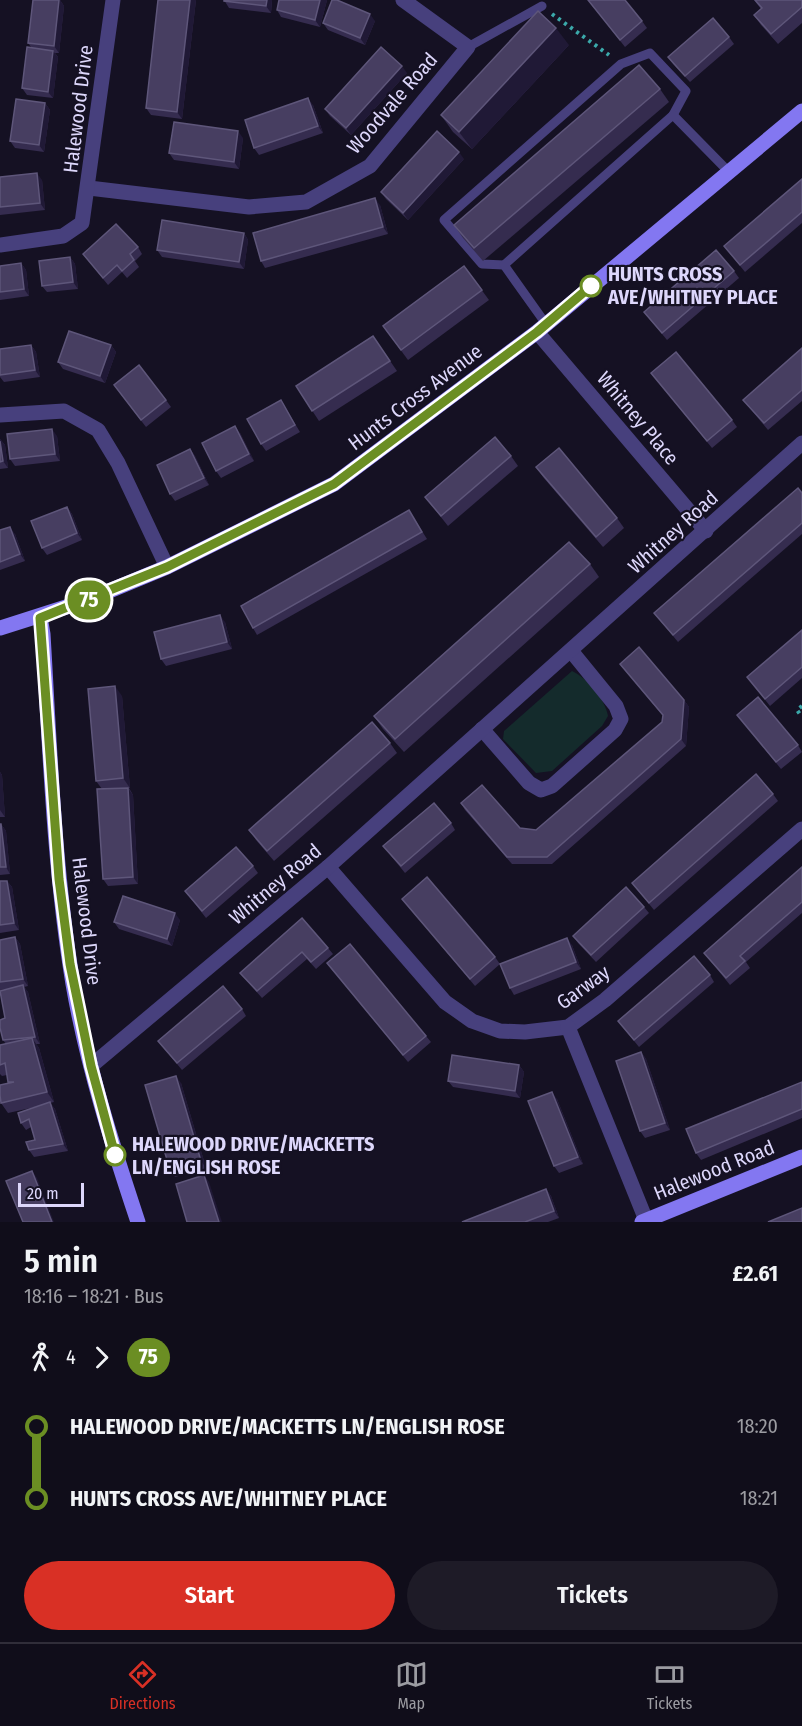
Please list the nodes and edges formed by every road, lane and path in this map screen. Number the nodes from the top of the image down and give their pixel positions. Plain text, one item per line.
1 (113, 0) edge
2 (403, 0) edge
3 (542, 6) joint
4 (468, 47) junction
5 (621, 64) junction
6 (802, 111) edge
7 (673, 115) junction
8 (728, 171) junction
9 (89, 188) junction
10 (0, 245) edge
11 (504, 265) junction
12 (541, 328) junction
13 (0, 415) edge
14 (802, 443) edge
15 (706, 531) junction
16 (167, 567) junction
17 (40, 618) junction
18 (0, 628) edge
19 (572, 652) junction
20 (802, 706) edge
21 (802, 717) edge
22 (482, 729) junction
23 (802, 829) edge
24 (328, 867) junction
25 (568, 1027) junction
26 (91, 1066) junction
27 (802, 1157) edge
28 (644, 1221) edge
29 (138, 1222) edge

1 - 9 street, Halewood Drive
2 - 4 street, Woodvale Road
3 - 4 lane
3 - 5 path
4 - 9 street, Woodvale Road
5 - 7 lane
5 - 11 lane
6 - 8 street, Hunts Cross Avenue
7 - 8 lane
7 - 11 lane
8 - 12 street, Hunts Cross Avenue
9 - 10 street, Halewood Drive
11 - 12 lane
12 - 15 street, Whitney Place
12 - 16 street, Hunts Cross Avenue
13 - 16 street
14 - 15 street, Whitney Road
15 - 19 street, Whitney Road
16 - 17 street, Hunts Cross Avenue
17 - 18 street, Hunts Cross Avenue
17 - 26 street, Halewood Drive
19 - 22 street, Whitney Road
19 - 22 street
20 - 21 path
22 - 24 street, Whitney Road
23 - 25 street, Garway
24 - 25 street, Garway
24 - 26 street, Whitney Road
25 - 28 street
26 - 29 street, Halewood Drive
27 - 28 street, Halewood Road

